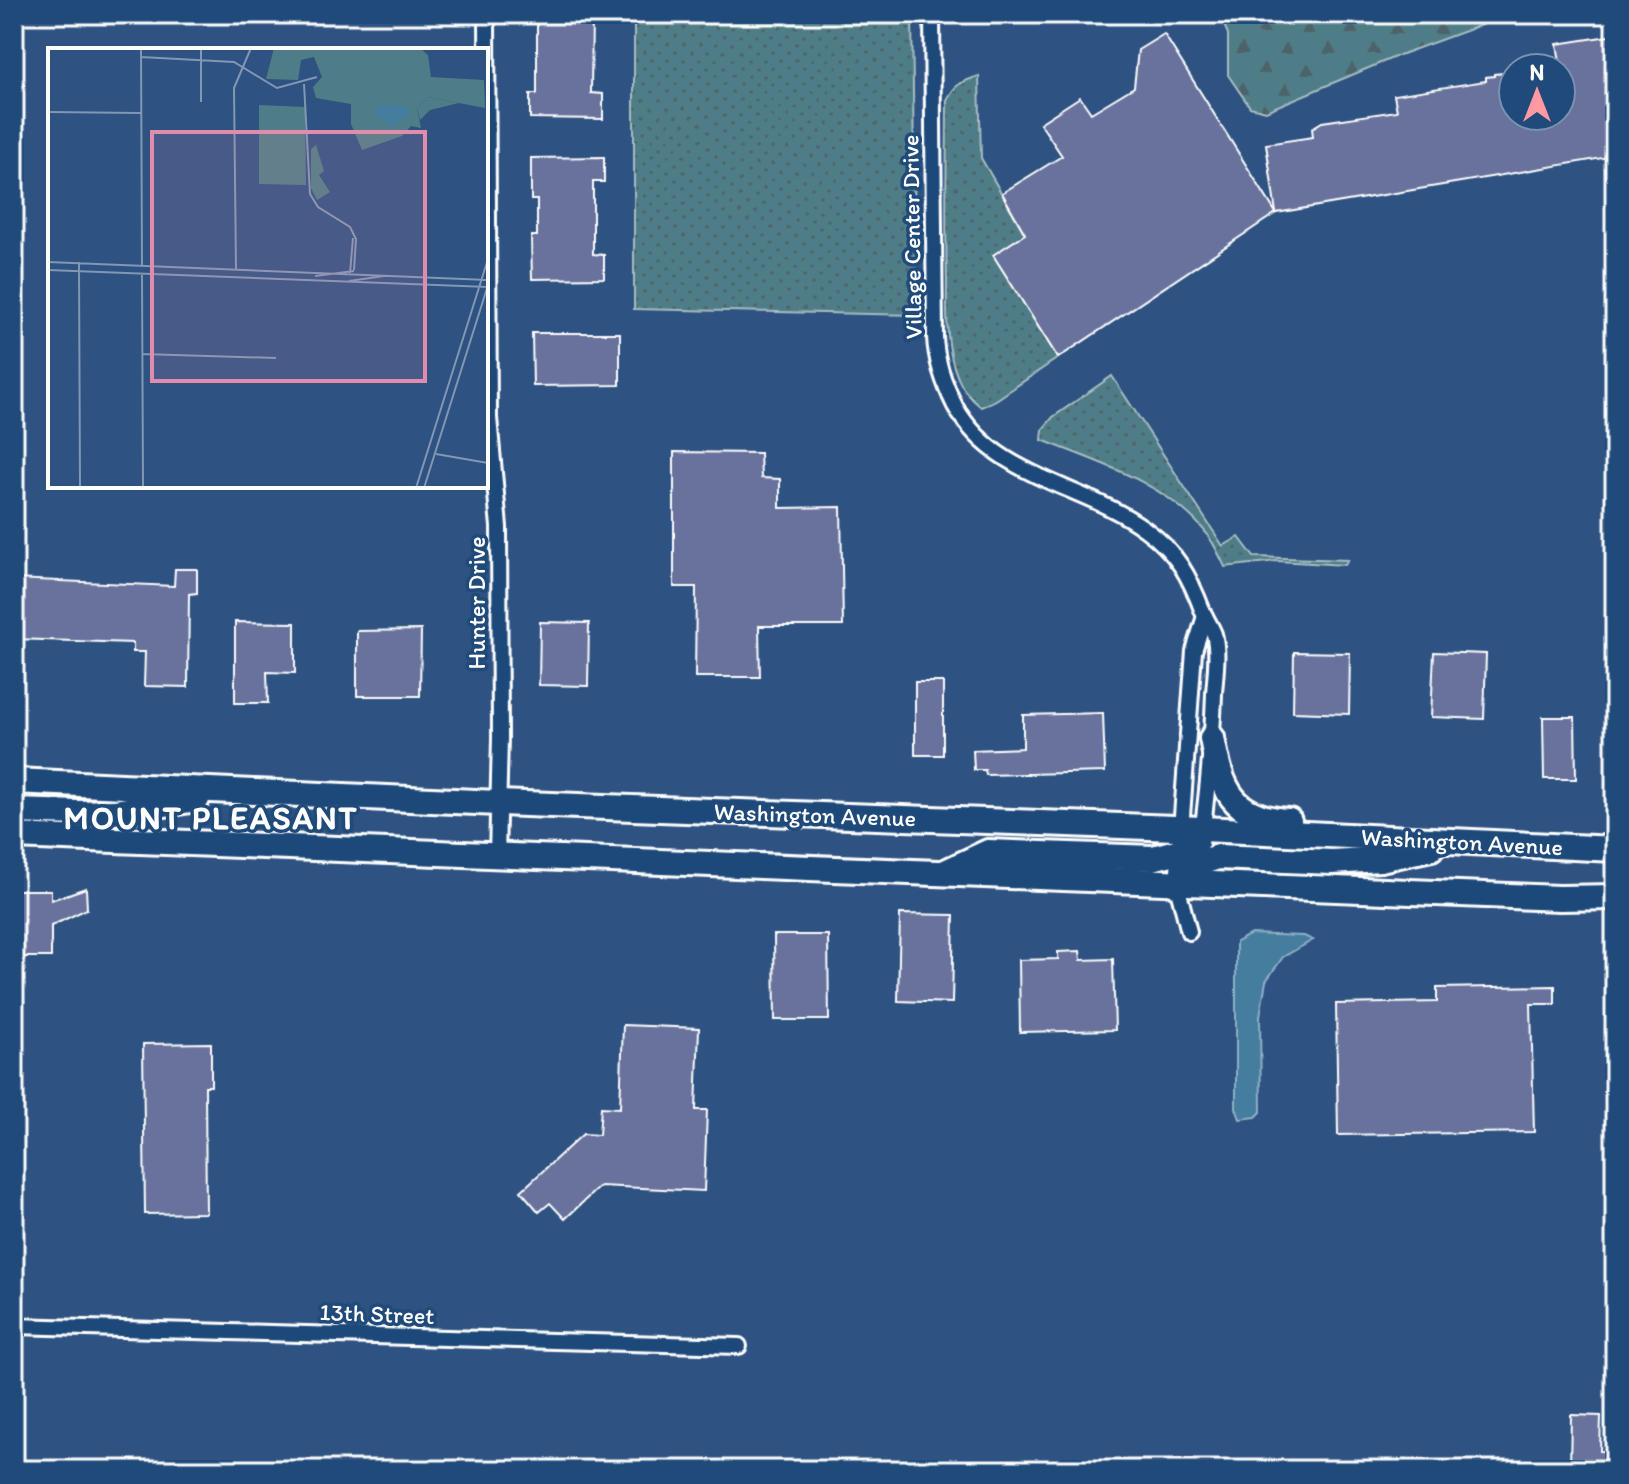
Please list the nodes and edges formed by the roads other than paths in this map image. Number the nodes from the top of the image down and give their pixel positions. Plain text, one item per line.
1 (487, 14) edge
2 (932, 14) edge
3 (487, 48) edge
4 (488, 216) edge
5 (1205, 616) junction
6 (1212, 738) junction
7 (14, 781) edge
8 (239, 791) junction
9 (498, 803) junction
10 (14, 811) edge
11 (14, 836) edge
12 (1460, 841) junction
13 (1615, 849) edge
14 (497, 856) junction
15 (1189, 857) junction
16 (941, 874) junction
17 (1615, 897) edge
18 (1189, 932) dead end
19 (14, 1326) edge
20 (739, 1346) dead end

1 - 3 street, Hunter Drive
2 - 5 street, Village Center Drive
4 - 9 street, Hunter Drive
5 - 6 street, Village Center Drive
5 - 15 street, Village Center Drive
6 - 12 main road
6 - 15 street, Village Center Drive
7 - 8 main road, Washington Avenue
8 - 9 main road, Washington Avenue
8 - 10 main road
9 - 14 street, Hunter Drive
9 - 15 main road, Washington Avenue
11 - 14 main road, Washington Avenue
12 - 13 main road, Washington Avenue
12 - 15 main road, Washington Avenue
12 - 15 main road
14 - 16 main road, Washington Avenue
15 - 16 main road, Washington Avenue
15 - 16 main road
15 - 17 main road, Washington Avenue
15 - 18 street, Village Center Drive
19 - 20 street, 13th Street

